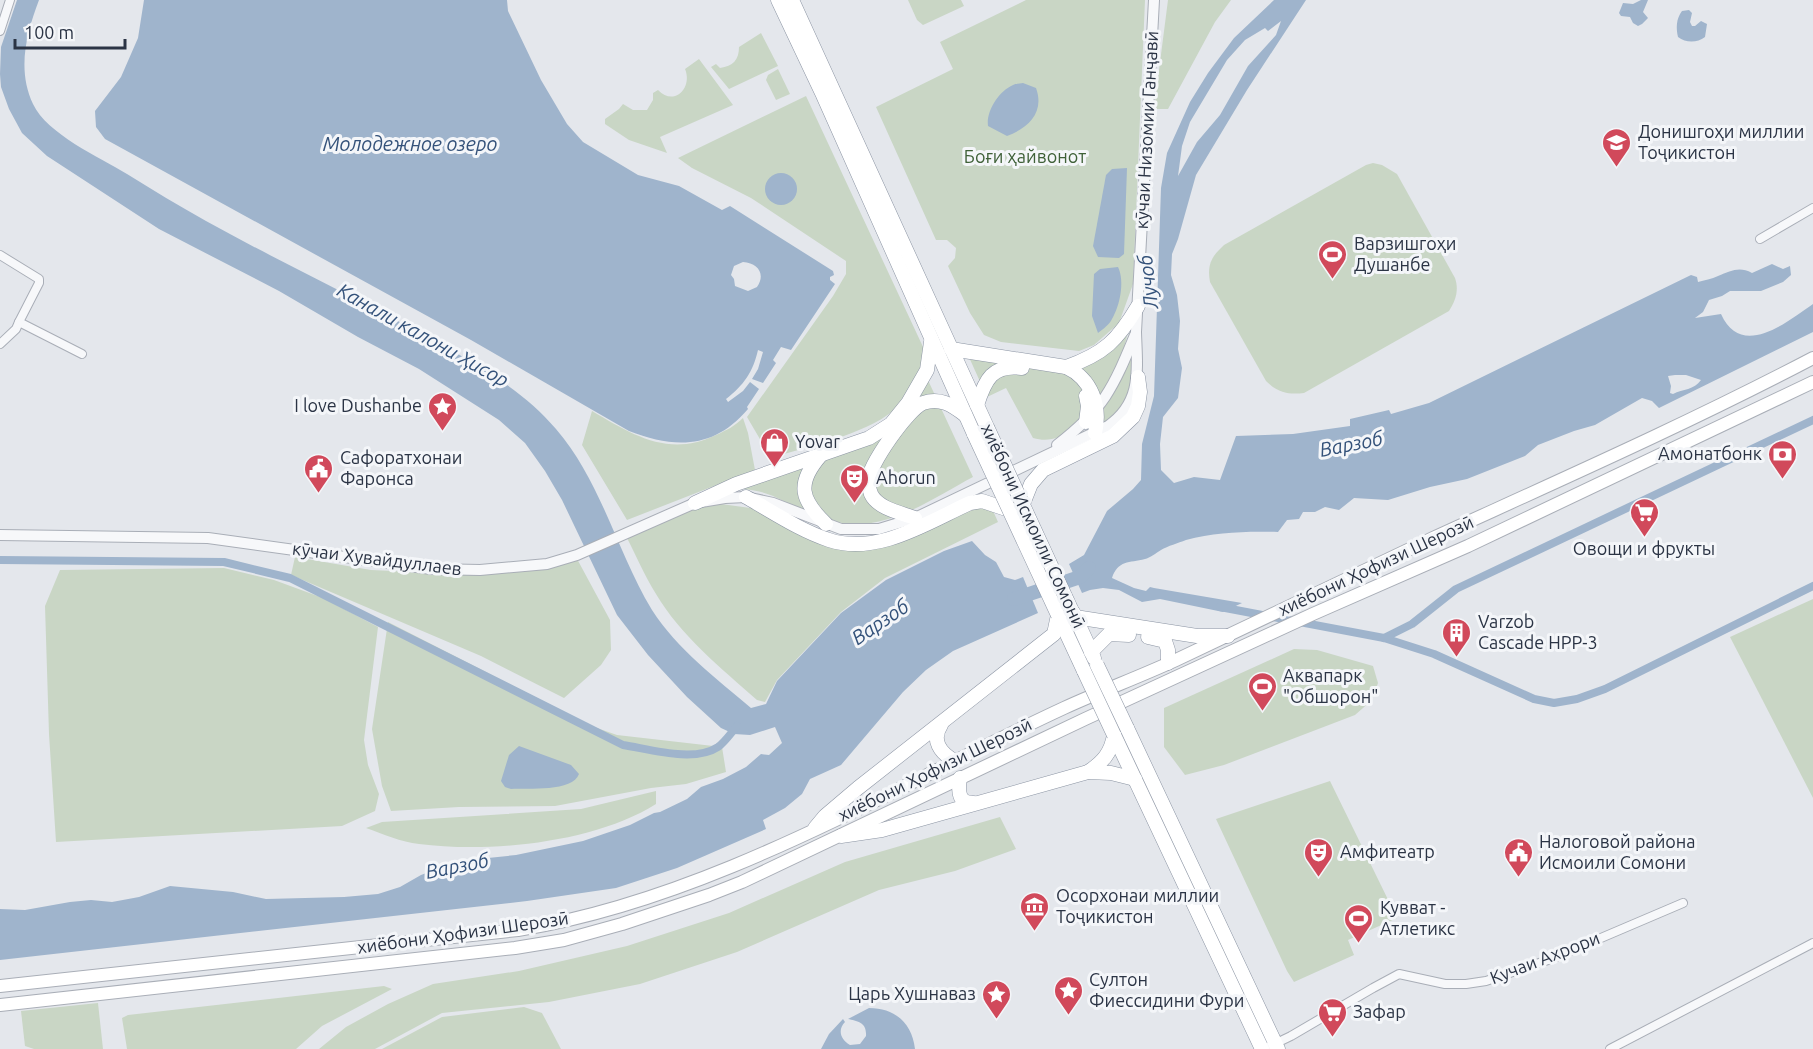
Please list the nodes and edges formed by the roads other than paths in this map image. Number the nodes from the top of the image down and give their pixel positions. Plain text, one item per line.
1 (10, 0) edge
2 (778, 0) edge
3 (792, 0) edge
4 (1154, 0) edge
5 (0, 31) edge
6 (1813, 208) edge
7 (1760, 239) dead end
8 (0, 255) edge
9 (1138, 306) junction
10 (19, 322) junction
11 (1136, 332) junction
12 (931, 340) junction
13 (0, 344) edge
14 (951, 349) junction
15 (82, 354) dead end
16 (1813, 358) edge
17 (1066, 367) junction
18 (1138, 377) junction
19 (1813, 382) edge
20 (977, 405) junction
21 (1097, 410) junction
22 (966, 416) junction
23 (1091, 427) junction
24 (819, 456) junction
25 (746, 497) junction
26 (695, 503) junction
27 (1023, 504) junction
28 (1009, 510) junction
29 (915, 518) junction
30 (826, 524) junction
31 (0, 535) edge
32 (1434, 538) junction
33 (1391, 557) junction
34 (1444, 557) junction
35 (1401, 576) junction
36 (1073, 613) junction
37 (1058, 615) junction
38 (1054, 634) junction
39 (1228, 636) junction
40 (1070, 642) junction
41 (1091, 663) junction
42 (1168, 663) junction
43 (941, 725) junction
44 (1114, 735) junction
45 (955, 760) junction
46 (1088, 772) junction
47 (960, 778) junction
48 (1136, 779) junction
49 (974, 803) junction
50 (815, 828) junction
51 (841, 836) junction
52 (780, 844) junction
53 (787, 861) junction
54 (1683, 903) dead end
55 (1813, 943) edge
56 (274, 956) junction
57 (276, 975) junction
58 (0, 986) edge
59 (0, 1005) edge
60 (1270, 1048) edge
61 (1610, 1049) edge

1 - 5 street
2 - 12 highway, хиёбони Исмоили Сомонӣ
3 - 14 highway, хиёбони Исмоили Сомонӣ
4 - 9 street, кӯчаи Низомии Ганҷавӣ
6 - 7 street
8 - 10 street
9 - 11 street, кӯчаи Низомии Ганҷавӣ
9 - 17 highway
10 - 13 street
10 - 15 street
11 - 18 street, кӯчаи Хувайдуллаев
11 - 21 street
12 - 22 highway, хиёбони Исмоили Сомонӣ
12 - 24 highway
14 - 17 highway
14 - 20 highway, хиёбони Исмоили Сомонӣ
16 - 32 main road, хиёбони Ҳофизи Шерозӣ
17 - 21 highway
18 - 23 street, кӯчаи Хувайдуллаев
18 - 27 highway
19 - 34 main road, хиёбони Ҳофизи Шерозӣ
20 - 23 highway
20 - 27 highway, хиёбони Исмоили Сомонӣ, bridge
21 - 23 highway
22 - 28 highway, хиёбони Исмоили Сомонӣ, bridge
22 - 29 highway
23 - 29 street, кӯчаи Хувайдуллаев
24 - 26 highway
24 - 30 highway
25 - 26 street, кӯчаи Хувайдуллаев
25 - 28 highway
25 - 30 street, кӯчаи Хувайдуллаев
26 - 31 street, кӯчаи Хувайдуллаев
27 - 36 highway, хиёбони Исмоили Сомонӣ, bridge
28 - 37 highway, хиёбони Исмоили Сомонӣ, bridge
29 - 30 street, кӯчаи Хувайдуллаев
32 - 33 main road, хиёбони Ҳофизи Шерозӣ
32 - 34 main road
33 - 35 main road
33 - 39 main road, хиёбони Ҳофизи Шерозӣ
34 - 35 main road, хиёбони Ҳофизи Шерозӣ
35 - 47 main road, хиёбони Ҳофизи Шерозӣ
36 - 39 highway
36 - 41 highway, хиёбони Исмоили Сомонӣ
37 - 38 highway
37 - 40 highway, хиёбони Исмоили Сомонӣ
38 - 40 highway
38 - 43 highway
39 - 42 main road, хиёбони Ҳофизи Шерозӣ
40 - 41 highway, хиёбони Исмоили Сомонӣ
41 - 42 highway
41 - 44 highway, хиёбони Исмоили Сомонӣ, bridge
41 - 60 highway, хиёбони Исмоили Сомонӣ, bridge
42 - 45 main road, хиёбони Ҳофизи Шерозӣ
43 - 45 highway
43 - 50 highway
44 - 46 highway
44 - 48 highway, хиёбони Исмоили Сомонӣ
45 - 50 main road, хиёбони Ҳофизи Шерозӣ
46 - 48 highway
46 - 49 highway
47 - 49 highway
47 - 51 main road, хиёбони Ҳофизи Шерозӣ
48 - 60 highway, хиёбони Исмоили Сомонӣ
49 - 51 highway
50 - 52 main road, хиёбони Ҳофизи Шерозӣ
51 - 53 main road, хиёбони Ҳофизи Шерозӣ
52 - 53 main road
52 - 56 main road, хиёбони Ҳофизи Шерозӣ
53 - 57 main road, хиёбони Ҳофизи Шерозӣ
54 - 60 street, Кучаи Ахрори
55 - 61 street
56 - 57 main road
56 - 58 main road, хиёбони Ҳофизи Шерозӣ
57 - 59 main road, хиёбони Ҳофизи Шерозӣ

